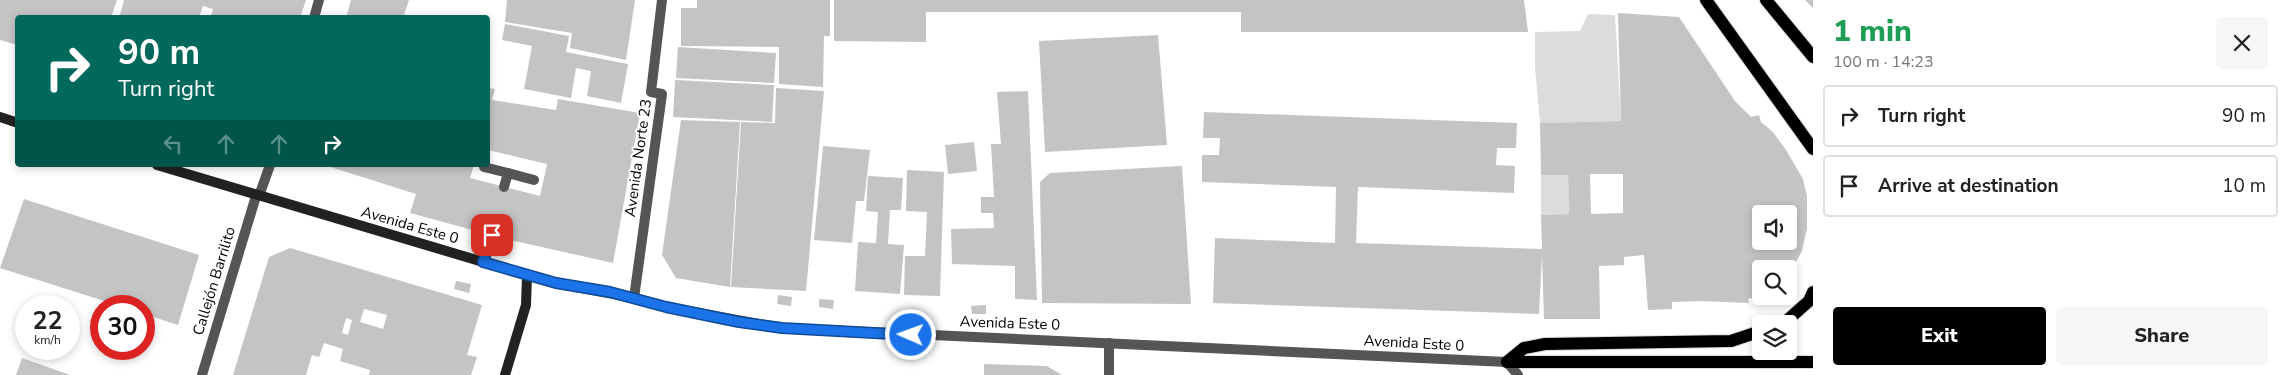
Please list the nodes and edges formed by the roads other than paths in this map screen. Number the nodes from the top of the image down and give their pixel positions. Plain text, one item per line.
1 (319, 0) edge
2 (662, 0) edge
3 (1706, 0) edge
4 (1766, 0) edge
5 (315, 15) edge
6 (1813, 57) edge
7 (0, 117) edge
8 (15, 121) edge
9 (1813, 149) edge
10 (163, 167) edge
11 (269, 167) edge
12 (484, 167) dead end
13 (508, 173) junction
14 (534, 180) dead end
15 (504, 187) dead end
16 (257, 196) junction
17 (492, 235) dead end
18 (483, 262) junction
19 (527, 275) junction
20 (1813, 292) edge
21 (634, 298) junction
22 (1793, 315) edge
23 (1752, 334) edge
24 (1109, 343) junction
25 (1507, 362) junction
26 (1813, 362) edge
27 (202, 375) edge
28 (505, 375) edge
29 (1109, 375) edge
30 (1518, 375) edge

1 - 5 street
2 - 21 street, Avenida Norte 23
3 - 9 main road
4 - 6 main road
7 - 8 main road
10 - 16 main road, Avenida Este 0
11 - 16 street, Callejón Barrilito
12 - 13 street
13 - 14 street
13 - 15 street
16 - 18 main road, Avenida Este 0
16 - 27 street, Callejón Barrilito
17 - 18 street
18 - 19 main road, Avenida Este 0
19 - 21 street, Avenida Este 0
19 - 28 main road
20 - 22 main road
21 - 24 street, Avenida Este 0
23 - 25 main road
24 - 25 street, Avenida Este 0
24 - 29 street
25 - 26 main road
25 - 30 street

